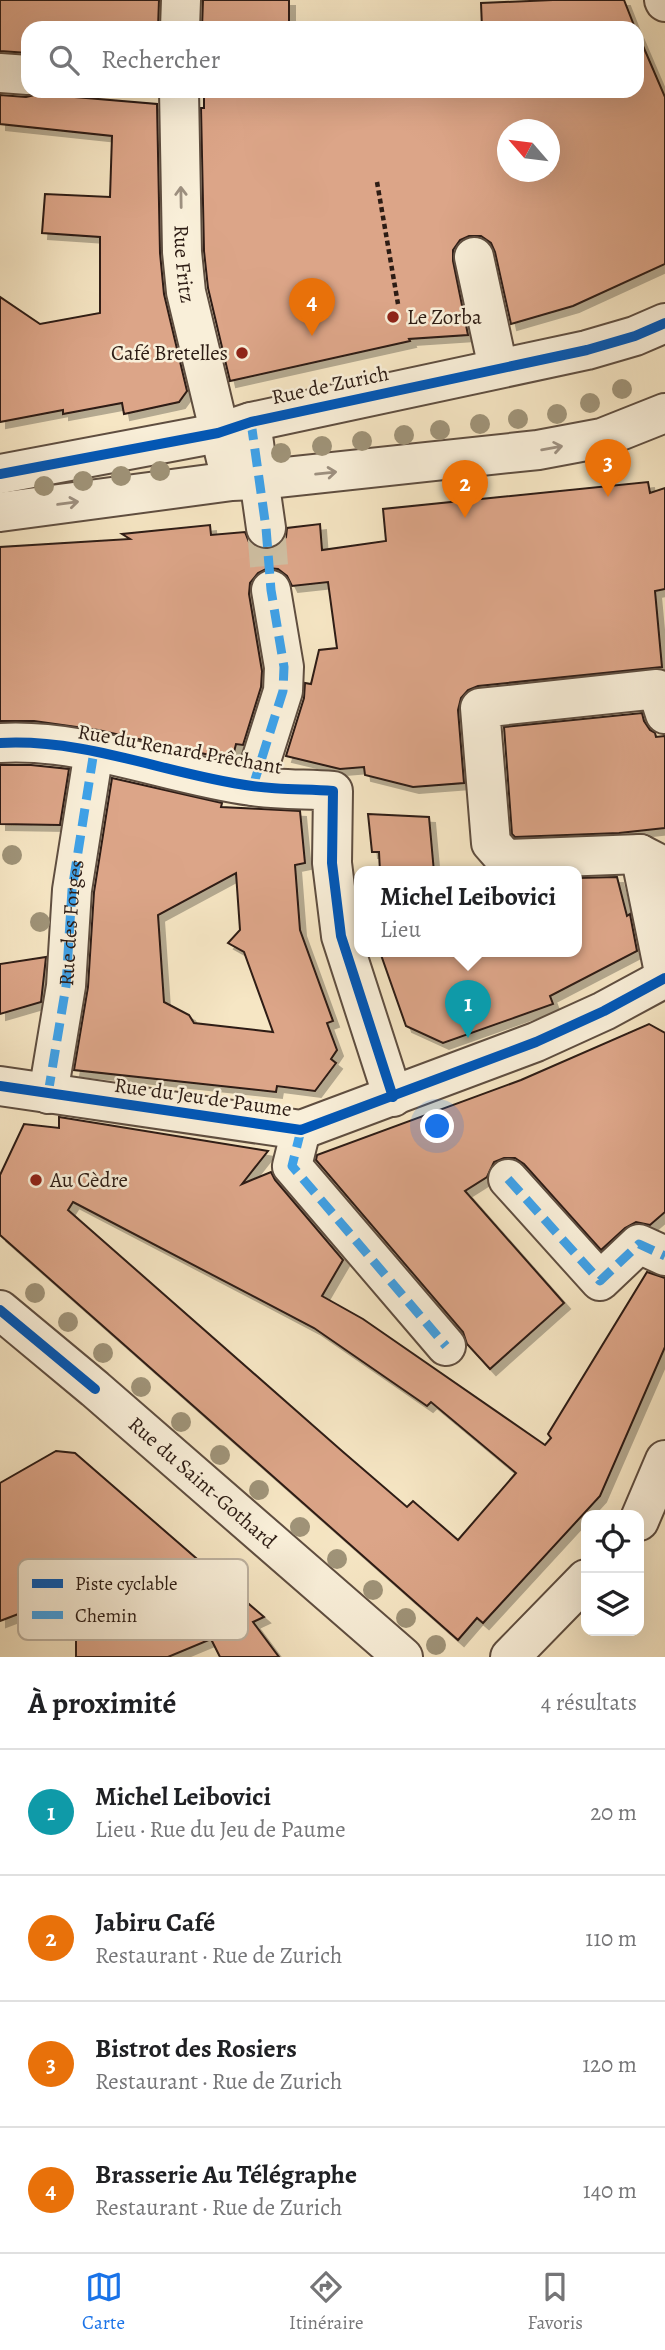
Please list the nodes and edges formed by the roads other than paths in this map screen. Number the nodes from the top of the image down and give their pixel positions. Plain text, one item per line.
1 (181, 0) edge
2 (180, 21) edge
3 (0, 73) edge
4 (21, 74) edge
5 (179, 98) edge
6 (474, 257) dead end
7 (665, 323) edge
8 (498, 368) junction
9 (665, 413) edge
10 (235, 428) junction
11 (0, 474) edge
12 (245, 481) junction
13 (0, 512) edge
14 (266, 528) tunnel mouth
15 (271, 590) tunnel mouth
16 (665, 714) edge
17 (0, 743) edge
18 (94, 751) junction
19 (253, 786) junction
20 (652, 861) edge
21 (665, 978) edge
22 (0, 1086) edge
23 (48, 1094) junction
24 (393, 1097) junction
25 (301, 1130) junction
26 (508, 1179) dead end
27 (665, 1256) edge
28 (0, 1310) edge
29 (446, 1346) dead end
30 (665, 1460) edge
31 (644, 1510) edge
32 (581, 1583) edge
33 (403, 1657) edge
34 (510, 1657) edge

1 - 2 street
3 - 4 street
10 -> 5 street, Rue Fritz
6 - 8 street
7 - 8 street, Rue de Zurich
8 - 10 street, Rue de Zurich
12 -> 9 street
10 - 11 street, Rue de Zurich
10 - 12 street
13 -> 12 street
12 - 14 street
15 - 19 street
16 - 20 street
17 - 18 street, Rue du Renard Prêchant
18 - 19 street, Rue du Renard Prêchant
18 - 23 street, Rue des Forges
19 - 24 street, Rue du Renard Prêchant
20 - 21 street
21 - 24 street, Rue du Jeu de Paume
22 - 23 street, Rue du Jeu de Paume
23 - 25 street, Rue du Jeu de Paume
24 - 25 street, Rue du Jeu de Paume
25 - 29 street, Rue du Jeu de Paume
26 - 27 street
28 - 33 street, Rue du Saint-Gothard
30 - 31 street
32 - 34 street

